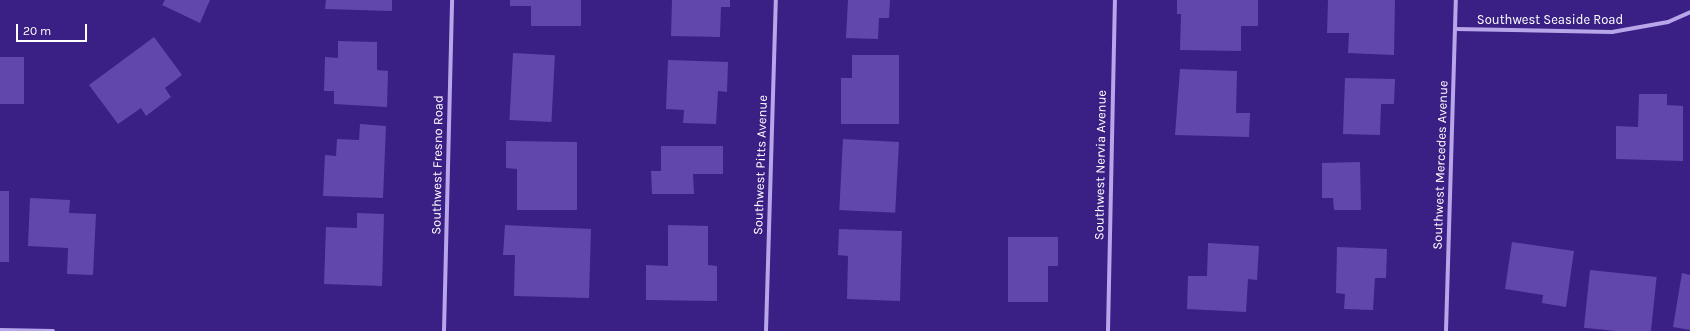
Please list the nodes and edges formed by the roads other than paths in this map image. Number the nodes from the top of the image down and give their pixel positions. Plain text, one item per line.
1 (452, 0) edge
2 (776, 0) edge
3 (1115, 0) edge
4 (1456, 0) edge
5 (1690, 12) edge
6 (1456, 29) junction
7 (0, 330) edge
8 (53, 331) edge
9 (444, 331) edge
10 (766, 331) edge
11 (1108, 331) edge
12 (1446, 331) edge

1 - 9 street, Southwest Fresno Road
2 - 10 street, Southwest Pitts Avenue
3 - 11 street, Southwest Nervia Avenue
4 - 6 street, Southwest Mercedes Avenue
5 - 6 street, Southwest Seaside Road
6 - 12 street, Southwest Mercedes Avenue
7 - 8 street

